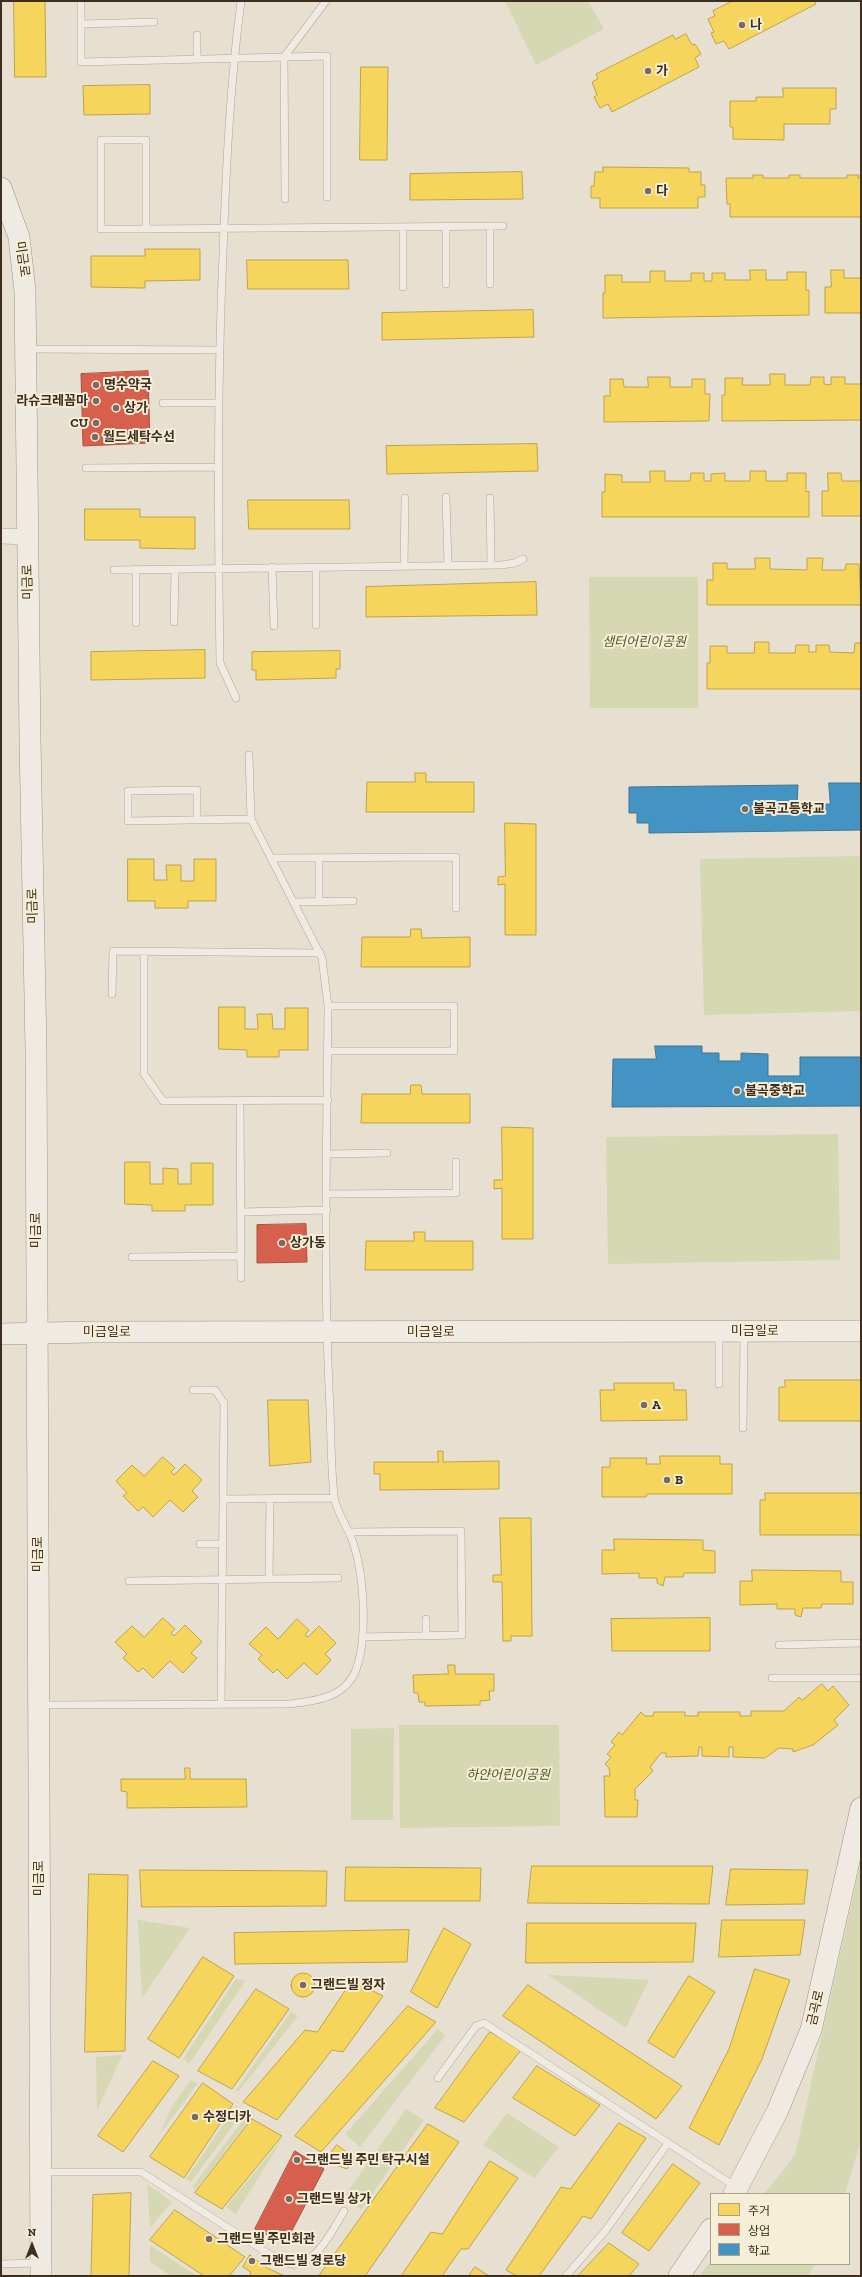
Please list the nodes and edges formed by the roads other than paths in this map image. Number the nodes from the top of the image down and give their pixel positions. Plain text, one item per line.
1 (81, 1) edge
2 (241, 1) edge
3 (326, 1) edge
4 (154, 22) dead end
5 (81, 24) junction
6 (197, 35) dead end
7 (284, 57) junction
8 (234, 58) junction
9 (197, 59) junction
10 (1, 188) edge
11 (327, 197) dead end
12 (285, 199) dead end
13 (446, 226) junction
14 (490, 226) junction
15 (503, 226) dead end
16 (403, 227) junction
17 (224, 228) junction
18 (146, 229) junction
19 (446, 284) dead end
20 (490, 284) dead end
21 (403, 287) dead end
22 (26, 349) junction
23 (218, 350) junction
24 (163, 404) dead end
25 (218, 404) junction
26 (218, 467) junction
27 (86, 468) dead end
28 (405, 498) dead end
29 (446, 498) dead end
30 (490, 498) dead end
31 (1, 536) edge
32 (28, 537) junction
33 (523, 559) dead end
34 (448, 565) junction
35 (491, 565) junction
36 (404, 566) junction
37 (272, 567) junction
38 (316, 567) junction
39 (218, 568) junction
40 (175, 569) junction
41 (114, 570) dead end
42 (136, 570) junction
43 (174, 622) dead end
44 (136, 623) dead end
45 (316, 625) dead end
46 (274, 626) dead end
47 (236, 698) dead end
48 (249, 755) dead end
49 (251, 819) junction
50 (197, 820) junction
51 (271, 858) junction
52 (318, 858) junction
53 (294, 902) junction
54 (318, 902) junction
55 (353, 902) dead end
56 (456, 908) dead end
57 (144, 951) junction
58 (320, 953) junction
59 (112, 994) dead end
60 (328, 1006) junction
61 (328, 1051) junction
62 (328, 1100) junction
63 (240, 1101) junction
64 (387, 1153) dead end
65 (327, 1154) junction
66 (456, 1162) dead end
67 (327, 1194) junction
68 (327, 1210) junction
69 (241, 1212) junction
70 (241, 1256) junction
71 (132, 1257) dead end
72 (241, 1278) dead end
73 (861, 1331) edge
74 (326, 1332) junction
75 (719, 1332) junction
76 (744, 1332) junction
77 (36, 1333) junction
78 (1, 1334) edge
79 (719, 1384) dead end
80 (193, 1390) dead end
81 (743, 1428) dead end
82 (334, 1498) junction
83 (223, 1499) junction
84 (270, 1499) junction
85 (349, 1532) junction
86 (200, 1544) dead end
87 (222, 1544) junction
88 (338, 1578) dead end
89 (269, 1579) junction
90 (222, 1580) junction
91 (128, 1581) dead end
92 (426, 1619) dead end
93 (426, 1635) junction
94 (362, 1637) junction
95 (861, 1643) edge
96 (779, 1645) dead end
97 (772, 1678) dead end
98 (861, 1678) edge
99 (221, 1704) junction
100 (38, 1705) junction
101 (861, 1808) edge
102 (438, 2078) dead end
103 (668, 2143) junction
104 (40, 2172) junction
105 (736, 2191) edge
106 (344, 2211) dead end
107 (710, 2230) edge
108 (3, 2262) edge
109 (40, 2270) edge
110 (566, 2276) edge
111 (679, 2276) edge

1 - 5 lane
2 - 8 lane
3 - 7 lane
4 - 5 lane
5 - 9 lane
6 - 9 lane
7 - 8 lane
7 - 11 lane
7 - 12 lane
8 - 9 lane
8 - 17 lane
10 - 22 main road, 미금로
13 - 14 lane
13 - 16 lane
13 - 19 lane
14 - 15 lane
14 - 20 lane
16 - 17 lane
16 - 21 lane
17 - 18 lane
17 - 23 lane
18 - 18 lane
22 - 23 lane
22 - 32 main road, 미금로
23 - 25 lane
24 - 25 lane
25 - 26 lane
26 - 27 lane
26 - 39 lane
28 - 36 lane
29 - 34 lane
30 - 35 lane
31 - 32 street
32 - 77 main road, 미금로
33 - 35 lane
34 - 35 lane
34 - 36 lane
36 - 38 lane
37 - 38 lane
37 - 39 lane
37 - 46 lane
38 - 45 lane
39 - 40 lane
39 - 47 lane
40 - 42 lane
40 - 43 lane
41 - 42 lane
42 - 44 lane
48 - 49 lane
49 - 50 lane
49 - 51 lane
50 - 50 lane
51 - 52 lane
51 - 53 lane
52 - 54 lane
52 - 56 lane
53 - 54 lane
53 - 58 lane
54 - 55 lane
57 - 58 lane
57 - 59 lane
57 - 63 lane
58 - 60 lane
60 - 61 lane
60 - 61 lane
61 - 62 lane
62 - 63 lane
62 - 65 lane
63 - 69 lane
64 - 65 lane
65 - 67 lane
66 - 67 lane
67 - 68 lane
68 - 69 lane
68 - 74 lane
69 - 70 lane
70 - 71 lane
70 - 72 lane
73 - 76 main road, 미금일로
74 - 75 main road, 미금일로
74 - 77 main road, 미금일로
74 - 82 lane
75 - 76 main road, 미금일로
75 - 79 lane
76 - 81 lane
77 - 78 main road, 미금일로
77 - 100 main road, 미금로
80 - 83 lane
82 - 84 lane
82 - 85 lane
83 - 84 lane
83 - 87 lane
84 - 89 lane
85 - 93 lane
85 - 94 lane
86 - 87 lane
87 - 90 lane
88 - 89 lane
89 - 90 lane
90 - 91 lane
90 - 99 lane
92 - 93 lane
93 - 94 lane
94 - 99 lane
95 - 96 lane
97 - 98 lane
99 - 100 lane
100 - 104 main road, 미금로
101 - 105 main road, 금곡로
102 - 103 lane
103 - 105 lane
103 - 110 lane
104 - 106 lane
104 - 109 main road, 미금로
107 - 111 main road
108 - 109 lane

